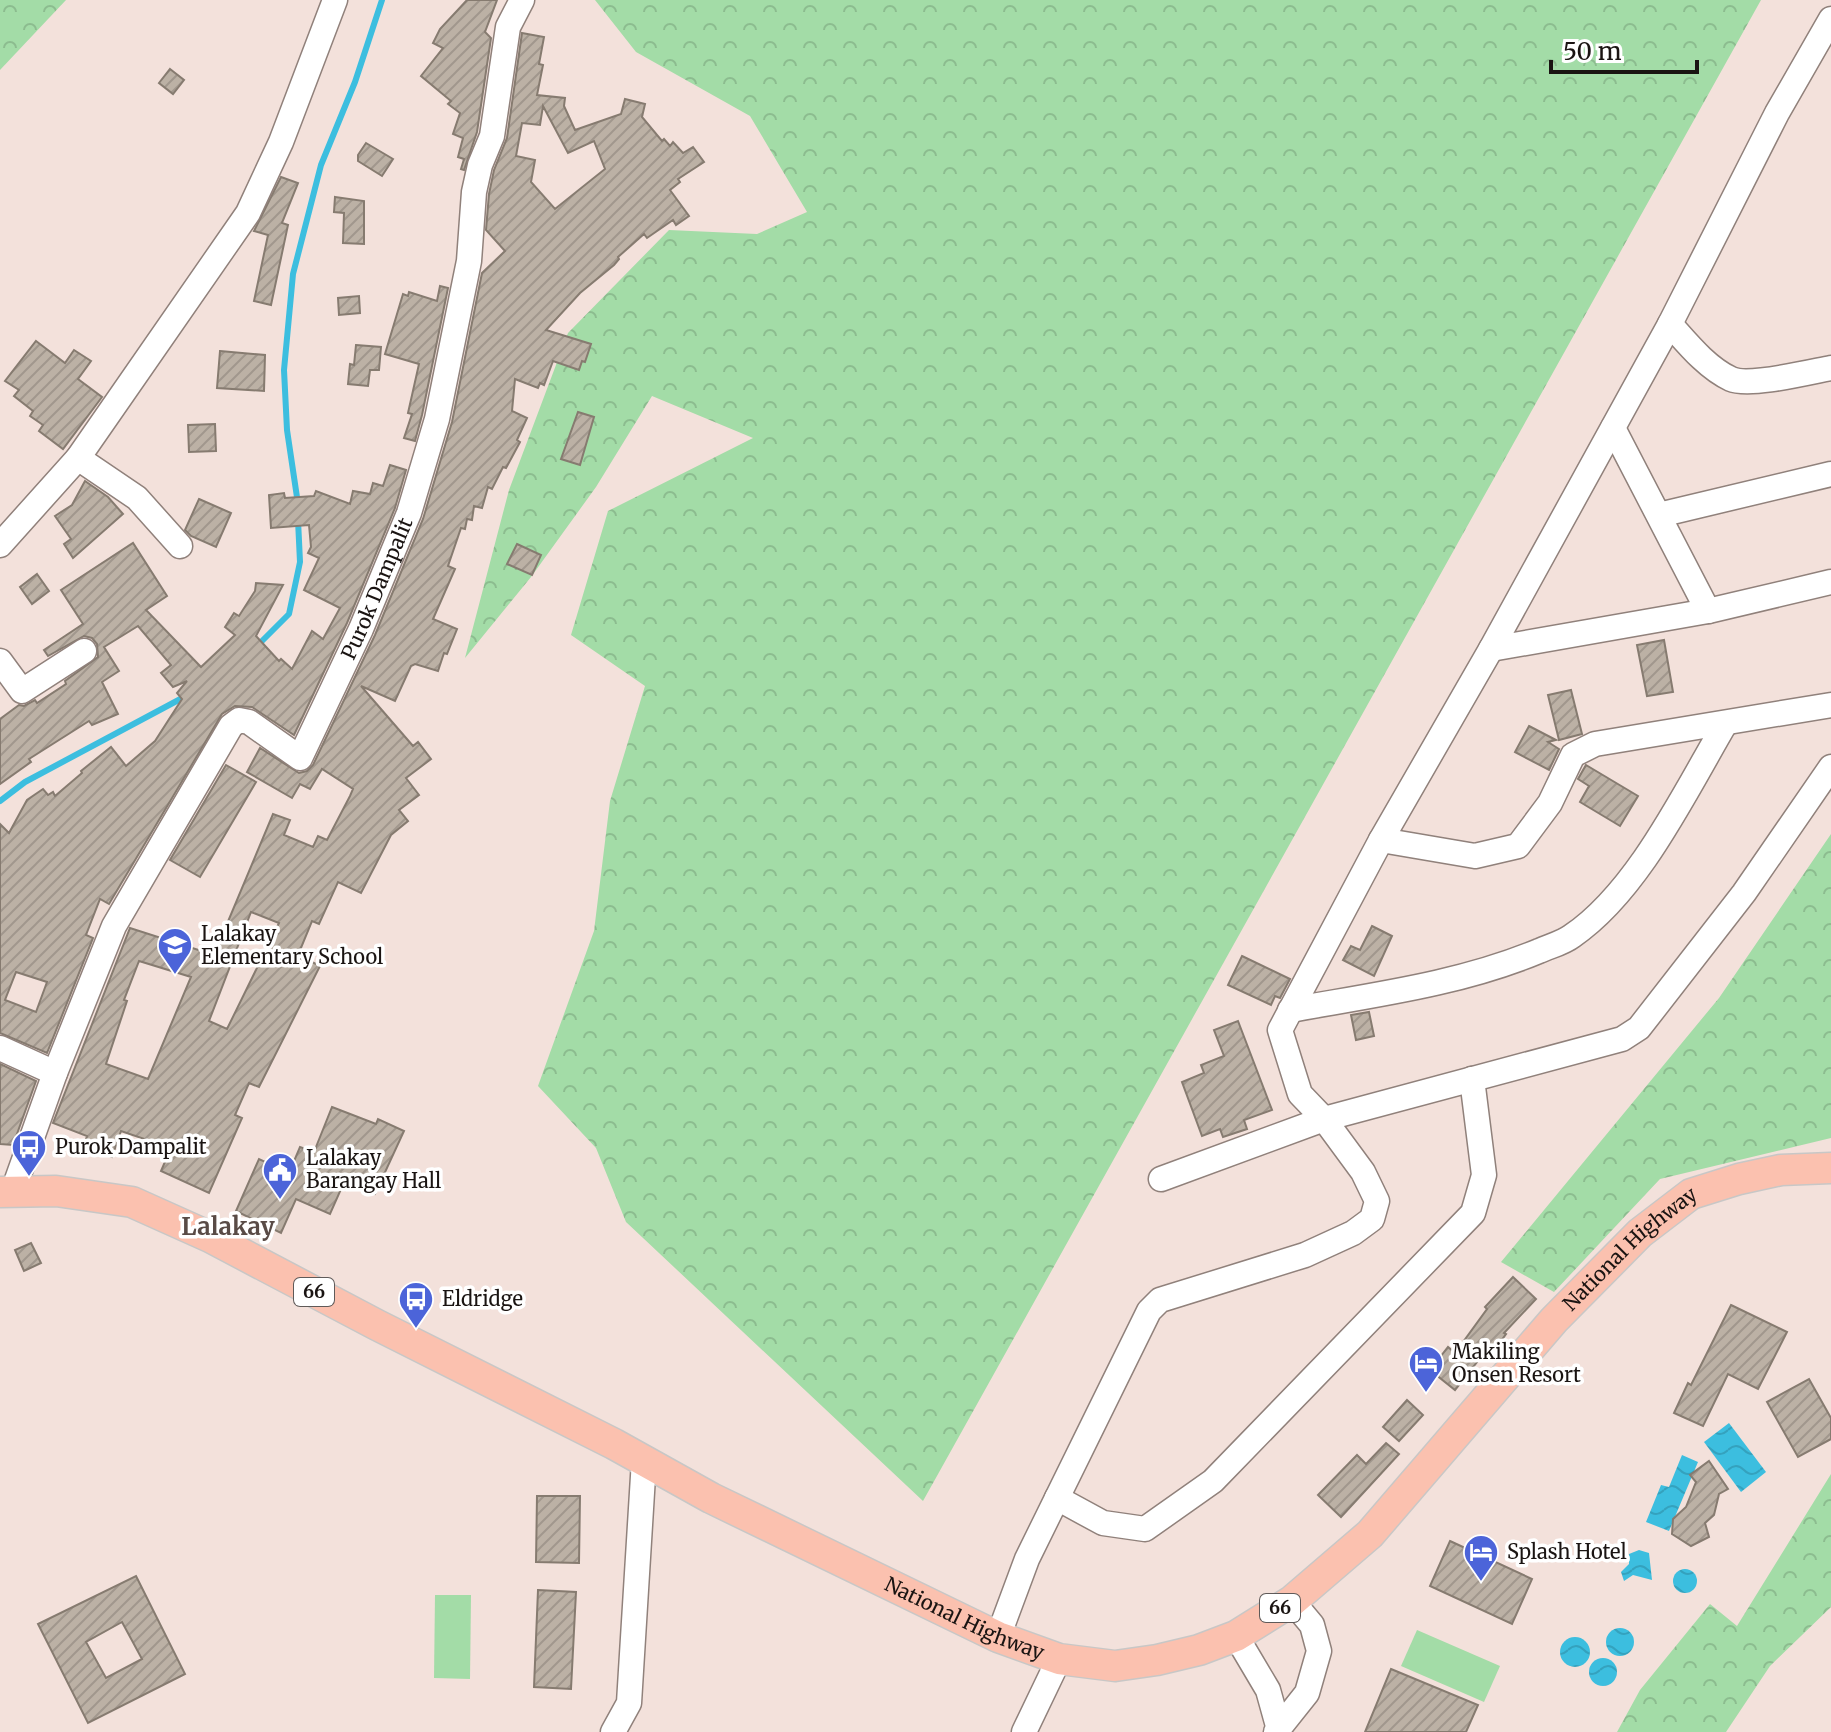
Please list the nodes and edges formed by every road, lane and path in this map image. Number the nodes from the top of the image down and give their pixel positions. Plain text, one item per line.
1 (335, 0) edge
2 (522, 0) edge
3 (1831, 19) edge
4 (1670, 324) junction
5 (1831, 368) edge
6 (1613, 428) junction
7 (78, 458) junction
8 (1831, 474) edge
9 (1659, 515) junction
10 (0, 545) edge
11 (180, 546) dead end
12 (1831, 582) edge
13 (1708, 611) junction
14 (1491, 649) junction
15 (84, 651) dead end
16 (0, 661) edge
17 (1831, 705) edge
18 (1725, 724) junction
19 (1831, 767) edge
20 (1381, 840) junction
21 (1290, 1010) junction
22 (0, 1048) edge
23 (55, 1073) junction
24 (1472, 1079) junction
25 (1324, 1119) junction
26 (1831, 1168) edge
27 (1161, 1179) dead end
28 (6, 1191) edge
29 (644, 1460) junction
30 (1057, 1498) junction
31 (1292, 1601) junction
32 (1236, 1636) junction
33 (998, 1637) junction
34 (1059, 1659) junction
35 (1277, 1729) edge
36 (613, 1732) edge
37 (1024, 1732) edge

1 - 7 street
2 - 23 street, Purok Dampalit
3 - 4 street
4 - 5 street
4 - 6 street
6 - 9 street
6 - 14 street
7 - 10 street
7 - 11 street
8 - 9 street
9 - 13 street
12 - 13 street
13 - 14 street
14 - 20 street
15 - 16 street
17 - 18 street
18 - 20 street
18 - 21 street
19 - 24 street
20 - 21 street
21 - 25 street
22 - 23 street
23 - 28 street, Purok Dampalit
24 - 25 street
24 - 30 street
25 - 27 street
25 - 30 street
26 - 31 main road, National Highway / 66
28 - 29 main road, National Highway / 66
29 - 33 main road, National Highway / 66
29 - 36 street
30 - 33 street
31 - 32 main road, National Highway / 66
31 - 35 street
32 - 34 main road, National Highway / 66
32 - 35 street
33 - 34 main road, National Highway / 66
34 - 37 street

